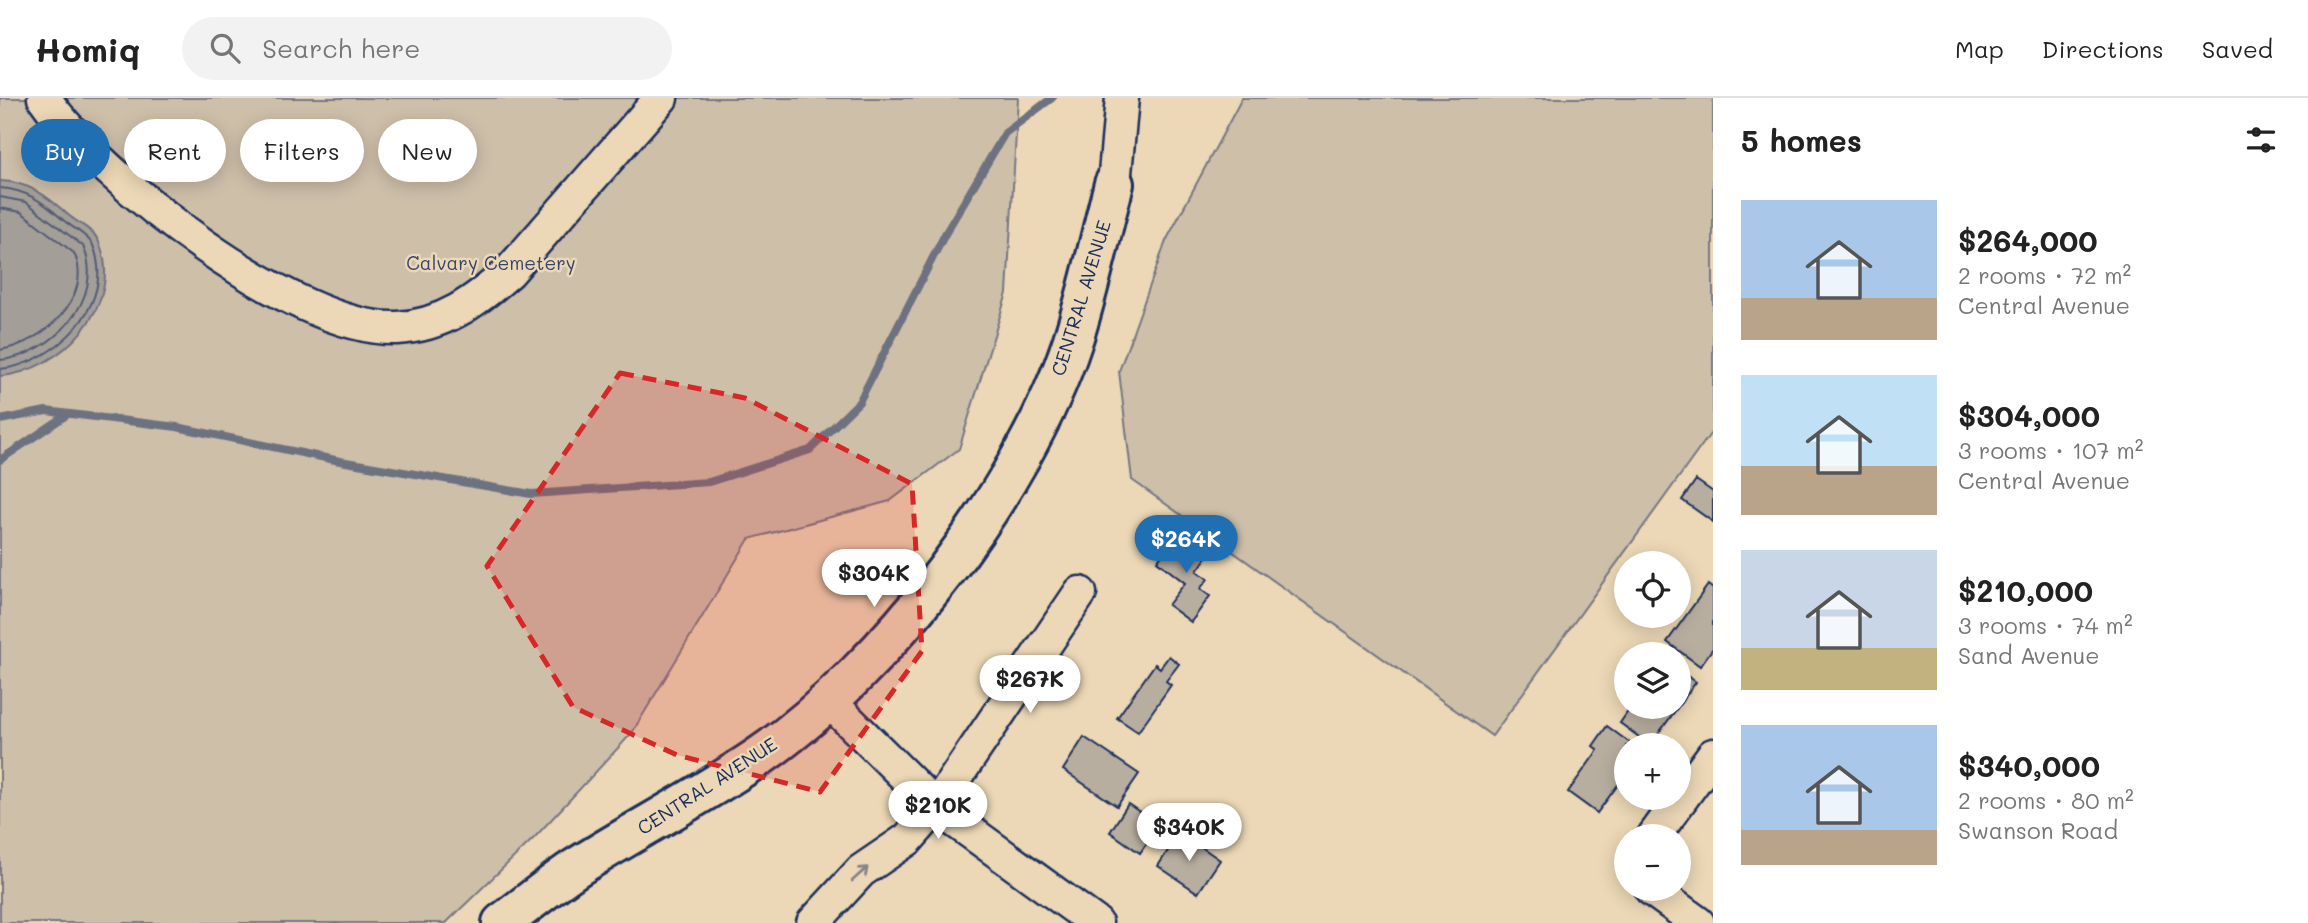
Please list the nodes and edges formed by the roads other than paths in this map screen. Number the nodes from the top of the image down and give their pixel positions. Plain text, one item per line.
1 (44, 98) edge
2 (661, 98) edge
3 (1122, 98) edge
4 (1114, 184) joint
5 (1080, 593) dead end
6 (829, 701) junction
7 (1713, 755) edge
8 (936, 807) junction
9 (1663, 824) edge
10 (1668, 901) edge
11 (502, 923) edge
12 (813, 923) edge
13 (1096, 923) edge
14 (1698, 923) edge

1 - 2 street
3 - 4 street, CENTRAL AVENUE
4 - 6 main road, CENTRAL AVENUE
5 - 8 street
6 - 8 street
6 - 11 main road, CENTRAL AVENUE
7 - 9 street
12 -> 8 street
8 - 13 street
10 - 14 street

